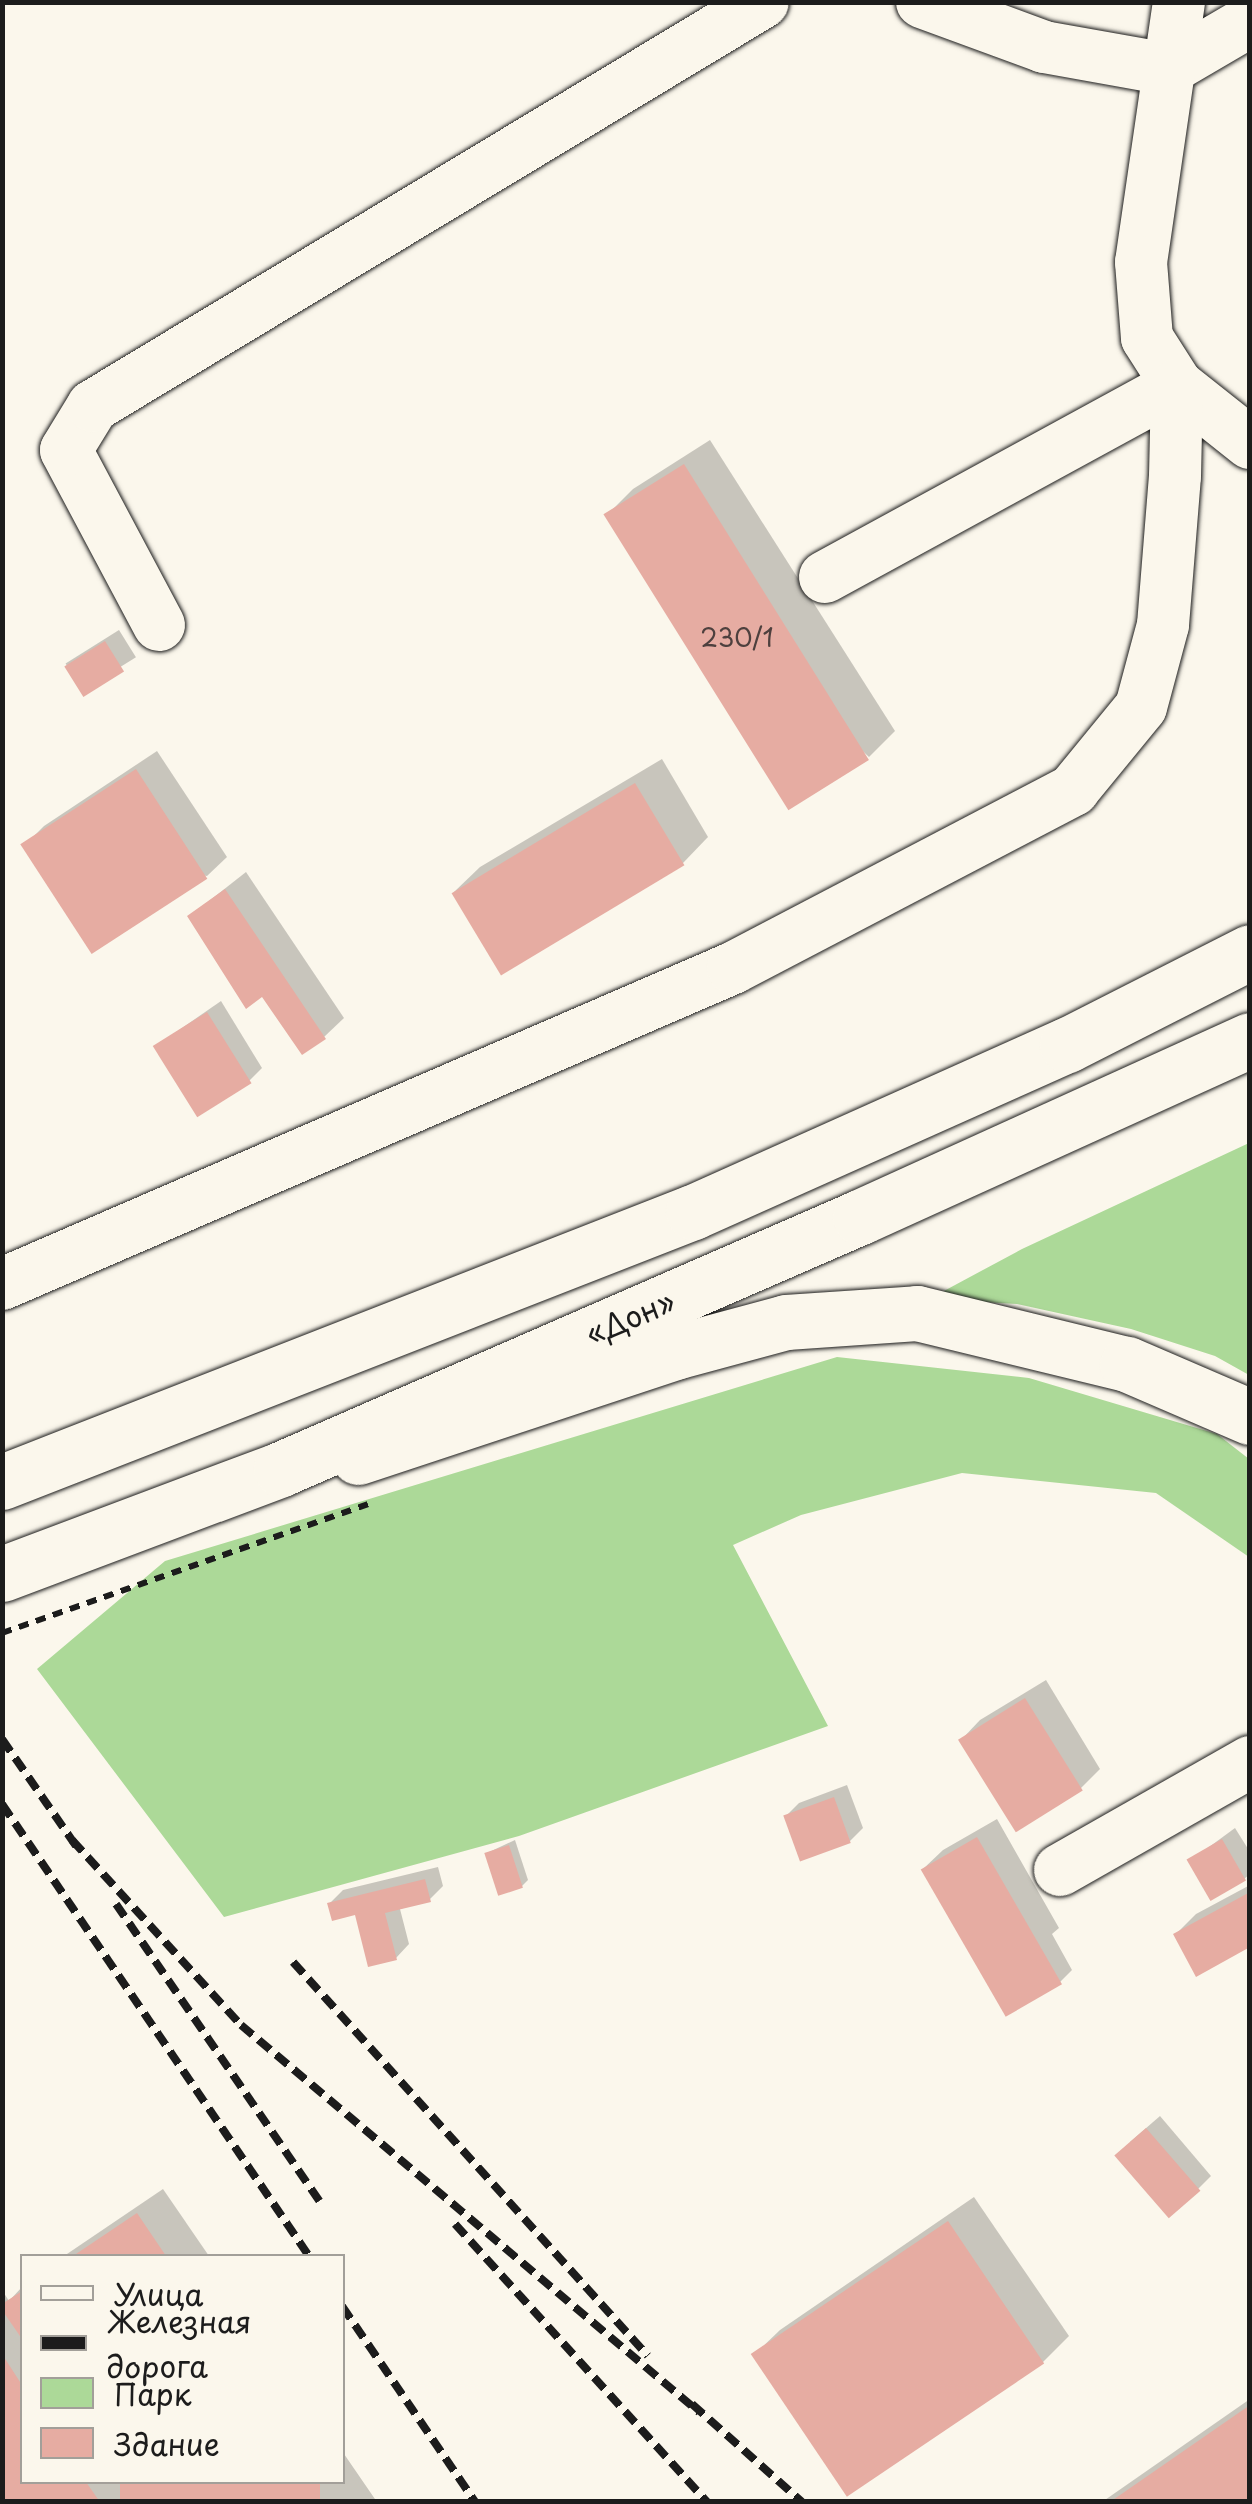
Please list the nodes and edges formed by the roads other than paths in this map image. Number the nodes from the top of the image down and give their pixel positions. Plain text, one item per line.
1 (763, 2) edge
2 (922, 2) edge
3 (1179, 2) edge
4 (1250, 21) edge
5 (1168, 70) junction
6 (1221, 412) edge
7 (825, 578) dead end
8 (159, 625) dead end
9 (1250, 952) edge
10 (1250, 1040) edge
11 (2, 1284) edge
12 (1250, 1417) edge
13 (281, 1468) junction
14 (2, 1482) edge
15 (10, 1571) edge
16 (1250, 1762) edge
17 (1060, 1870) dead end

1 - 8 lane
2 - 5 lane
3 - 5 lane
4 - 5 lane
5 - 6 lane
6 - 7 lane
6 - 11 lane
9 - 14 main road
10 - 13 main road, «Дон»
12 - 13 main road
13 - 15 main road, «Дон»
16 - 17 lane

